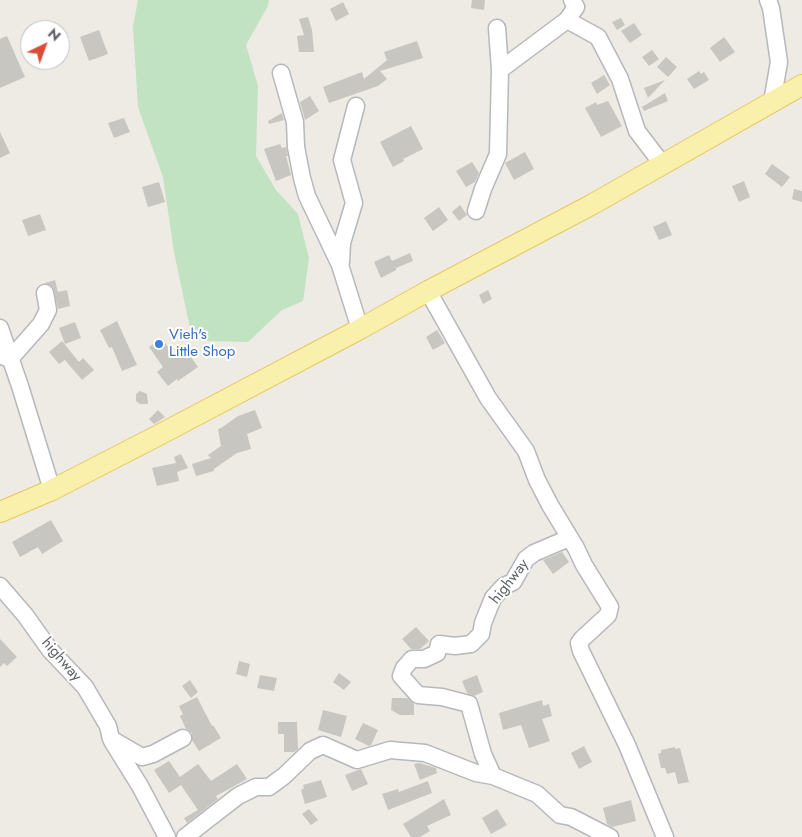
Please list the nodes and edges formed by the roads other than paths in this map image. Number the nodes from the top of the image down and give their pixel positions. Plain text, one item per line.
1 (572, 0) edge
2 (768, 0) edge
3 (567, 20) junction
4 (497, 28) dead end
5 (500, 70) junction
6 (281, 73) dead end
7 (802, 86) edge
8 (772, 102) junction
9 (356, 106) dead end
10 (663, 165) junction
11 (476, 211) dead end
12 (340, 265) junction
13 (428, 290) junction
14 (45, 293) dead end
15 (0, 328) edge
16 (360, 329) junction
17 (5, 357) edge
18 (52, 490) junction
19 (0, 512) edge
20 (570, 538) junction
21 (0, 586) edge
22 (182, 738) dead end
23 (111, 739) junction
24 (493, 776) junction
25 (167, 837) edge
26 (186, 837) edge
27 (610, 837) edge
28 (665, 837) edge

1 - 3 street
2 - 8 street
3 - 5 street
3 - 10 street
4 - 5 street
5 - 11 street
6 - 12 street
7 - 8 main road
8 - 10 main road
9 - 12 street
10 - 13 main road
12 - 16 street
13 - 16 main road
13 - 20 street
14 - 17 street
15 - 17 street
16 - 18 main road
17 - 18 street
18 - 19 main road
20 - 24 street, highway
20 - 28 street
21 - 23 street, highway
22 - 23 street
23 - 25 street, highway
24 - 26 street
24 - 27 street

